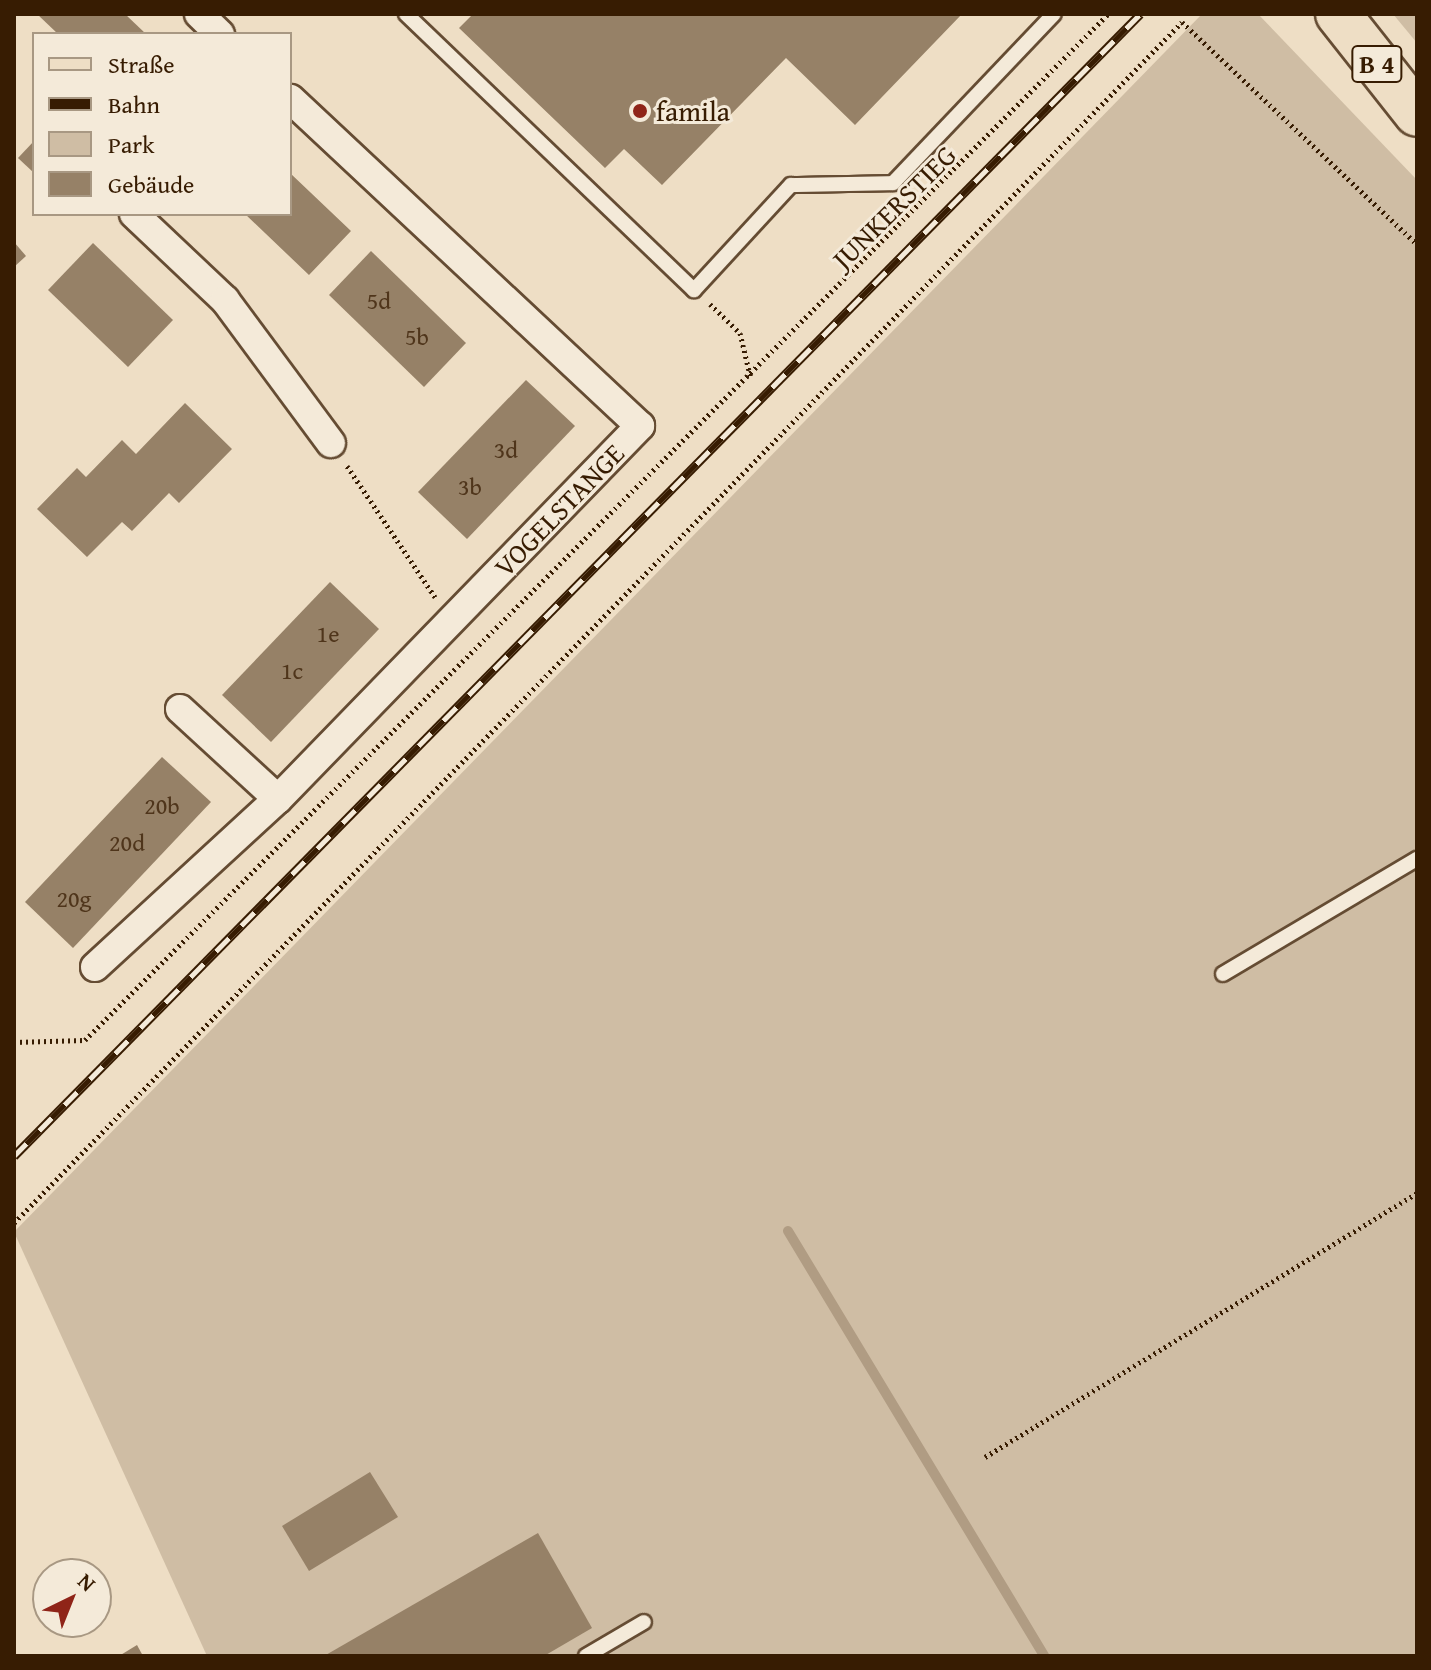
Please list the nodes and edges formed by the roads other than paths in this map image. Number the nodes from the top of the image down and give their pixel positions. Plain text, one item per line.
1 (199, 14) edge
2 (406, 14) edge
3 (1054, 14) edge
4 (1338, 14) edge
5 (218, 32) edge
6 (292, 101) edge
7 (1417, 114) edge
8 (136, 216) edge
9 (331, 443) road end
10 (180, 709) dead end
11 (278, 799) junction
12 (1417, 859) edge
13 (95, 967) dead end
14 (1223, 974) dead end
15 (644, 1622) dead end
16 (586, 1656) edge

1 - 5 street
2 - 3 lane
4 - 7 main road, B 4
6 - 11 street, VOGELSTANGE
8 - 9 street
10 - 11 street
11 - 13 street, VOGELSTANGE
12 - 14 lane
15 - 16 lane

